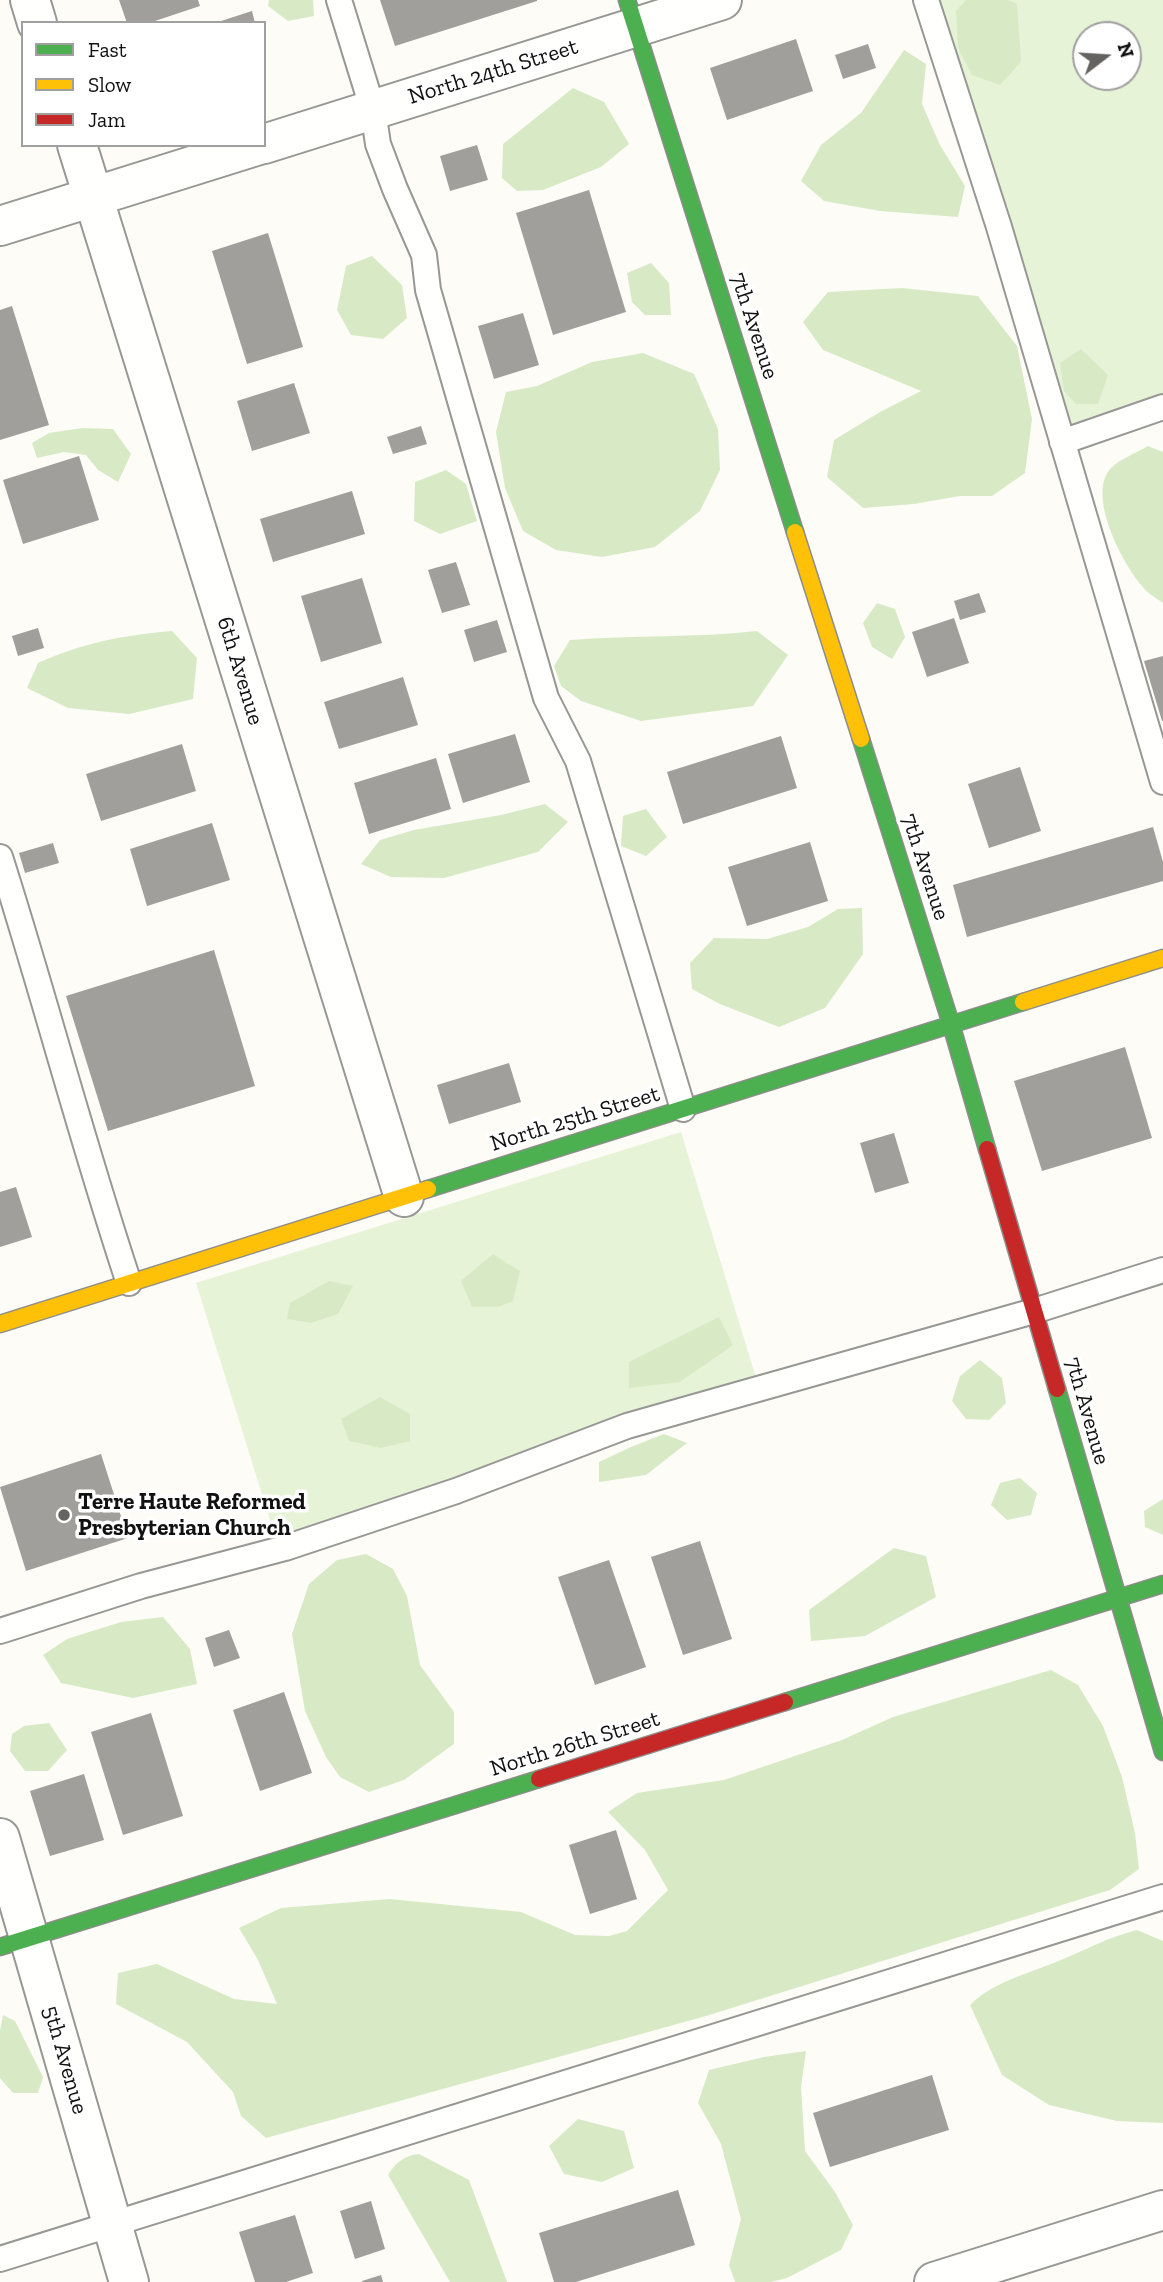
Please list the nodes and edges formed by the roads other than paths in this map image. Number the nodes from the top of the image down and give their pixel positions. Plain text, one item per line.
1 (30, 0) edge
2 (339, 0) edge
3 (722, 0) edge
4 (926, 0) edge
5 (632, 13) edge
6 (36, 21) edge
7 (373, 110) junction
8 (266, 143) edge
9 (77, 147) edge
10 (253, 147) edge
11 (93, 197) junction
12 (0, 226) edge
13 (1163, 407) edge
14 (1062, 442) junction
15 (1163, 782) edge
16 (0, 857) edge
17 (1163, 958) edge
18 (951, 1024) junction
19 (683, 1109) junction
20 (404, 1196) junction
21 (1163, 1270) edge
22 (129, 1283) junction
23 (1034, 1311) junction
24 (0, 1324) edge
25 (1163, 1584) edge
26 (1117, 1598) junction
27 (0, 1631) edge
28 (1163, 1752) edge
29 (0, 1838) edge
30 (1163, 1897) edge
31 (15, 1942) edge
32 (1163, 2210) edge
33 (112, 2225) junction
34 (0, 2259) edge
35 (129, 2282) edge
36 (934, 2282) edge

1 - 6 street
2 - 7 lane
3 - 5 street, North 24th Street
4 - 14 lane
5 - 7 street, North 24th Street
5 - 18 street, 7th Avenue
7 - 8 street, North 24th Street
7 - 19 lane
9 - 11 street, 6th Avenue
10 - 11 street
11 - 12 street
11 - 20 street, 6th Avenue
13 - 14 lane
14 - 15 lane
16 - 22 lane
17 - 18 street, North 25th Street
18 - 19 street, North 25th Street
18 - 23 street, 7th Avenue
19 - 20 street, North 25th Street
20 - 22 street, North 25th Street
21 - 23 lane
22 - 24 street, North 25th Street
23 - 26 street, 7th Avenue
23 - 27 lane
25 - 26 street, North 26th Street
26 - 28 street, 7th Avenue
26 - 31 street, North 26th Street
29 - 31 street, 5th Avenue
30 - 33 lane
31 - 33 street, 5th Avenue
32 - 36 street
33 - 34 lane
33 - 35 street, 5th Avenue

